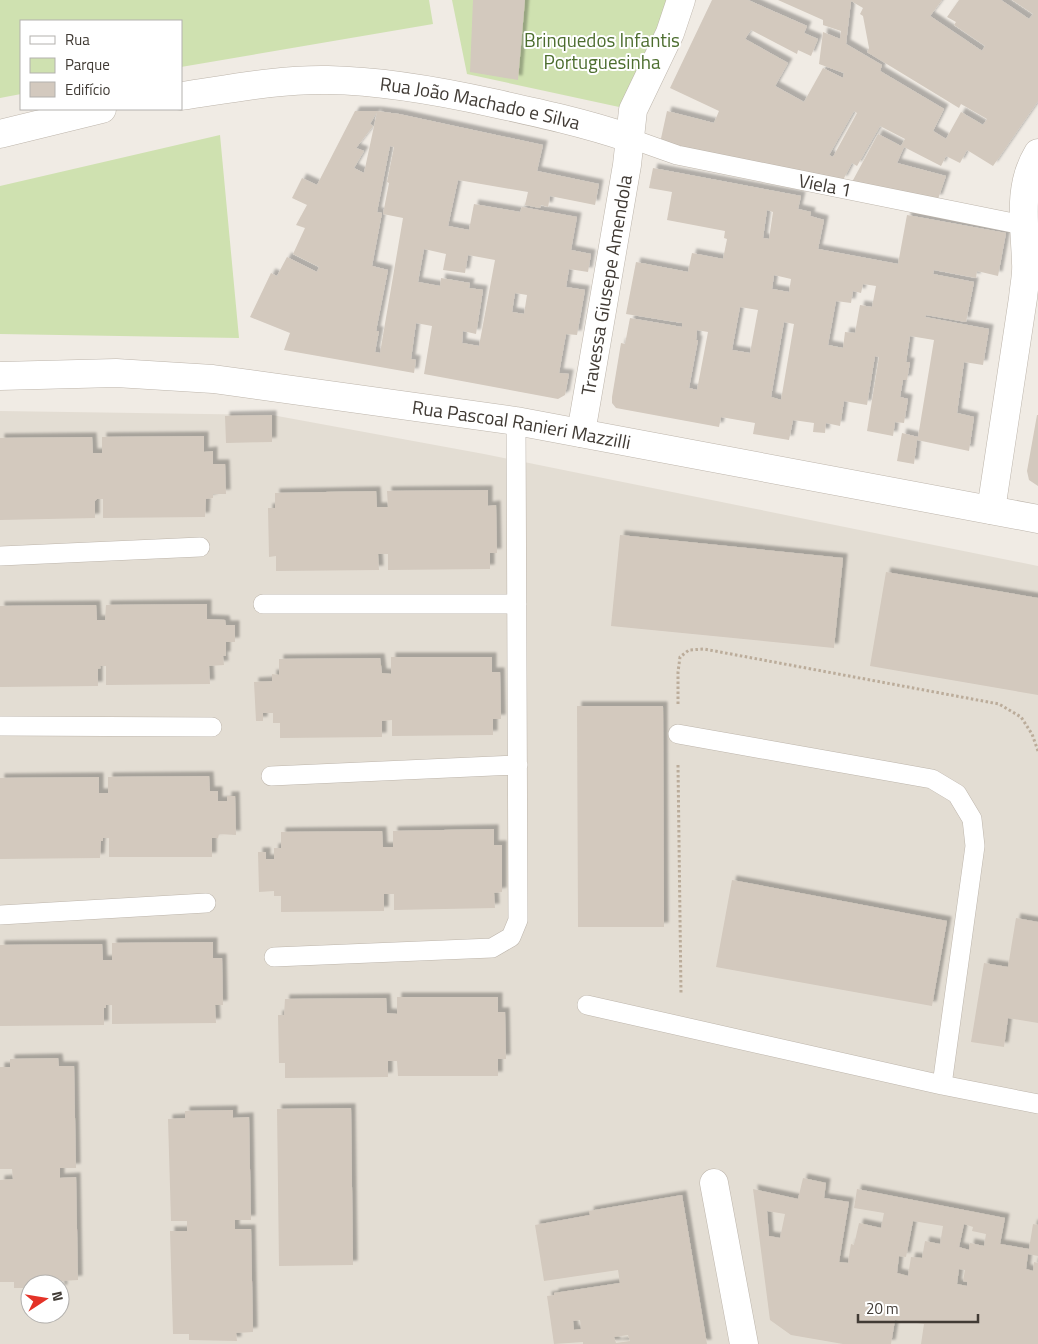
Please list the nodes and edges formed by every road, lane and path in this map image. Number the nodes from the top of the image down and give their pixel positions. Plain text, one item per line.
1 (681, 0) edge
2 (182, 96) edge
3 (98, 110) edge
4 (0, 134) edge
5 (629, 138) junction
6 (1038, 153) edge
7 (1023, 225) junction
8 (0, 376) edge
9 (516, 421) junction
10 (581, 433) junction
11 (991, 510) junction
12 (1038, 519) edge
13 (200, 547) dead end
14 (0, 556) edge
15 (263, 604) dead end
16 (517, 604) junction
17 (0, 726) edge
18 (212, 727) dead end
19 (678, 734) dead end
20 (518, 765) junction
21 (271, 776) dead end
22 (206, 903) dead end
23 (0, 915) edge
24 (274, 957) dead end
25 (588, 1005) dead end
26 (942, 1085) junction
27 (1038, 1104) edge
28 (714, 1183) dead end
29 (744, 1344) edge

1 - 5 street
2 - 5 street, Rua João Machado e Silva
3 - 4 street
5 - 7 lane, Viela 1
5 - 10 street, Travessa Giusepe Amendola
6 - 7 street
7 - 11 street
8 - 9 street, Rua Pascoal Ranieri Mazzilli
9 - 10 street, Rua Pascoal Ranieri Mazzilli
9 - 16 lane
10 - 11 street, Rua Pascoal Ranieri Mazzilli
11 - 12 street, Rua Pascoal Ranieri Mazzilli
13 - 14 lane
15 - 16 lane
16 - 20 lane
17 - 18 lane
19 - 26 lane
20 - 21 lane
20 - 24 lane
22 - 23 lane
25 - 26 lane
26 - 27 lane
28 - 29 street

